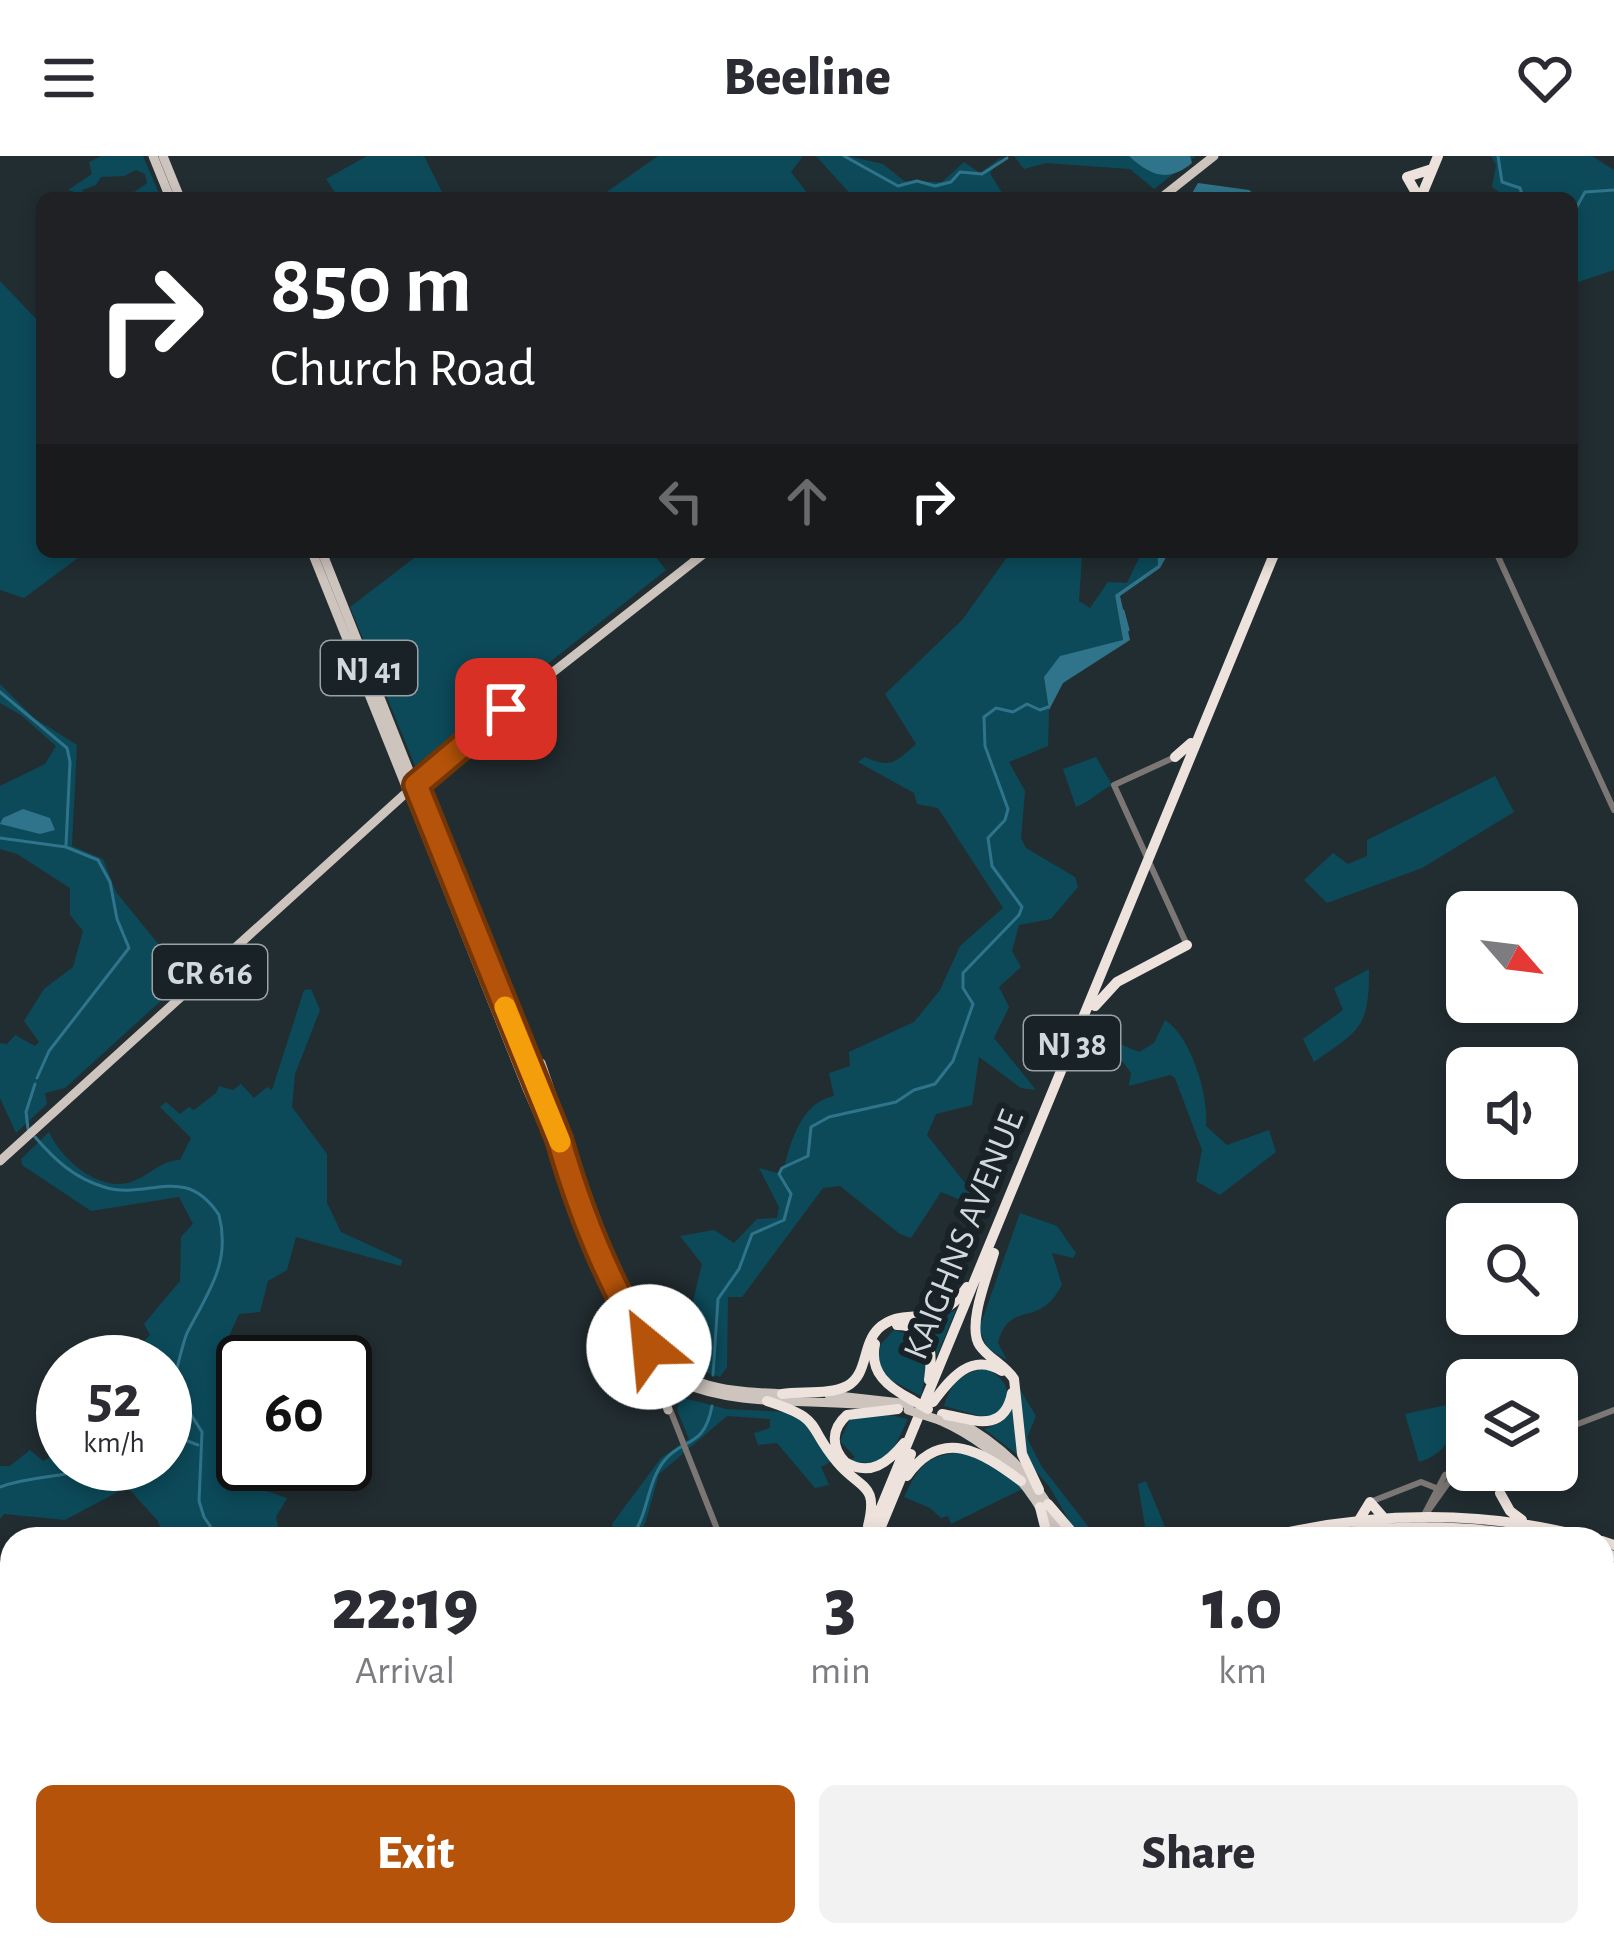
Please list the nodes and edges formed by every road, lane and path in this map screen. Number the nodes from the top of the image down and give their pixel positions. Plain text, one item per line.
1 (153, 156) edge
2 (163, 156) edge
3 (1214, 156) edge
4 (1441, 156) edge
5 (1432, 169) junction
6 (168, 192) edge
7 (177, 192) edge
8 (1169, 192) edge
9 (1418, 192) edge
10 (1424, 192) edge
11 (1425, 192) edge
12 (315, 558) edge
13 (324, 558) edge
14 (698, 558) edge
15 (1275, 558) edge
16 (1276, 558) edge
17 (1499, 558) edge
18 (1205, 720) junction
19 (1175, 757) joint
20 (412, 788) junction
21 (1614, 810) edge
22 (1150, 863) junction
23 (1187, 945) joint
24 (1095, 1006) junction
25 (541, 1063) dead end
26 (559, 1139) junction
27 (0, 1161) edge
28 (573, 1187) junction
29 (994, 1253) junction
30 (979, 1269) junction
31 (606, 1270) junction
32 (657, 1367) junction
33 (675, 1381) junction
34 (688, 1387) junction
35 (717, 1391) junction
36 (782, 1394) junction
37 (670, 1398) junction
38 (767, 1401) junction
39 (922, 1408) junction
40 (668, 1410) junction
41 (1614, 1410) edge
42 (1578, 1424) edge
43 (913, 1431) junction
44 (1446, 1474) edge
45 (1021, 1481) junction
46 (1446, 1487) edge
47 (1436, 1488) junction
48 (1039, 1490) junction
49 (1499, 1493) edge
50 (895, 1494) junction
51 (1370, 1502) junction
52 (1044, 1505) junction
53 (1384, 1518) junction
54 (1360, 1520) junction
55 (1530, 1525) junction
56 (716, 1527) edge
57 (871, 1527) edge
58 (875, 1527) edge
59 (877, 1527) edge
60 (1052, 1527) edge
61 (1066, 1527) edge
62 (1322, 1527) edge
63 (1414, 1527) edge
64 (1417, 1527) edge
65 (1418, 1527) edge
66 (1455, 1527) edge
67 (1539, 1527) edge

1 - 6 main road
2 - 7 main road
3 - 8 main road
4 - 5 highway
4 - 11 highway
5 - 9 highway
5 - 10 highway
12 - 20 main road, NJ 41
13 - 20 main road, NJ 41
14 - 20 main road, CR 616
15 - 18 highway, KAIGHNS AVENUE / NJ 38
16 - 22 highway, KAIGHNS AVENUE / NJ 38
17 - 21 street
18 - 19 highway
18 - 22 highway, KAIGHNS AVENUE / NJ 38
19 - 22 street
20 - 26 main road, NJ 41
20 - 27 main road, CR 616
20 - 28 main road, NJ 41
22 - 23 street
22 - 24 highway, KAIGHNS AVENUE / NJ 38
22 - 30 highway, KAIGHNS AVENUE / NJ 38
23 - 24 highway
24 - 29 highway, KAIGHNS AVENUE / NJ 38
25 - 26 main road
26 - 28 main road, NJ 41
28 - 31 main road, NJ 41
29 - 39 highway, KAIGHNS AVENUE / NJ 38
29 - 48 highway
30 - 36 highway
30 - 39 highway, KAIGHNS AVENUE / NJ 38
31 - 32 main road, NJ 41
31 - 35 main road, NJ 41
32 - 33 main road, NJ 41
32 - 40 main road
33 - 34 main road, NJ 41
33 - 37 street
34 - 35 main road, NJ 41
34 - 37 main road
35 - 36 main road, NJ 41
35 - 38 main road, NJ 41
36 - 39 main road, NJ 41
37 - 40 street
38 - 39 main road, NJ 41
38 - 57 highway
39 - 39 highway
39 - 39 highway
39 - 43 highway, KAIGHNS AVENUE / NJ 38
39 - 43 highway
39 - 45 main road, NJ 41
39 - 48 main road, NJ 41
39 - 50 highway, KAIGHNS AVENUE / NJ 38
40 - 56 street
41 - 42 street
43 - 58 highway, KAIGHNS AVENUE / NJ 38
44 - 47 street
45 - 50 highway
45 - 52 main road, NJ 41
46 - 65 street
47 - 51 street
47 - 64 street
48 - 52 main road, NJ 41
49 - 55 highway
50 - 59 highway, KAIGHNS AVENUE / NJ 38
51 - 53 highway
51 - 54 highway
52 - 60 highway
52 - 61 highway
53 - 54 highway
53 - 63 highway
54 - 62 highway
55 - 66 highway
55 - 67 highway

